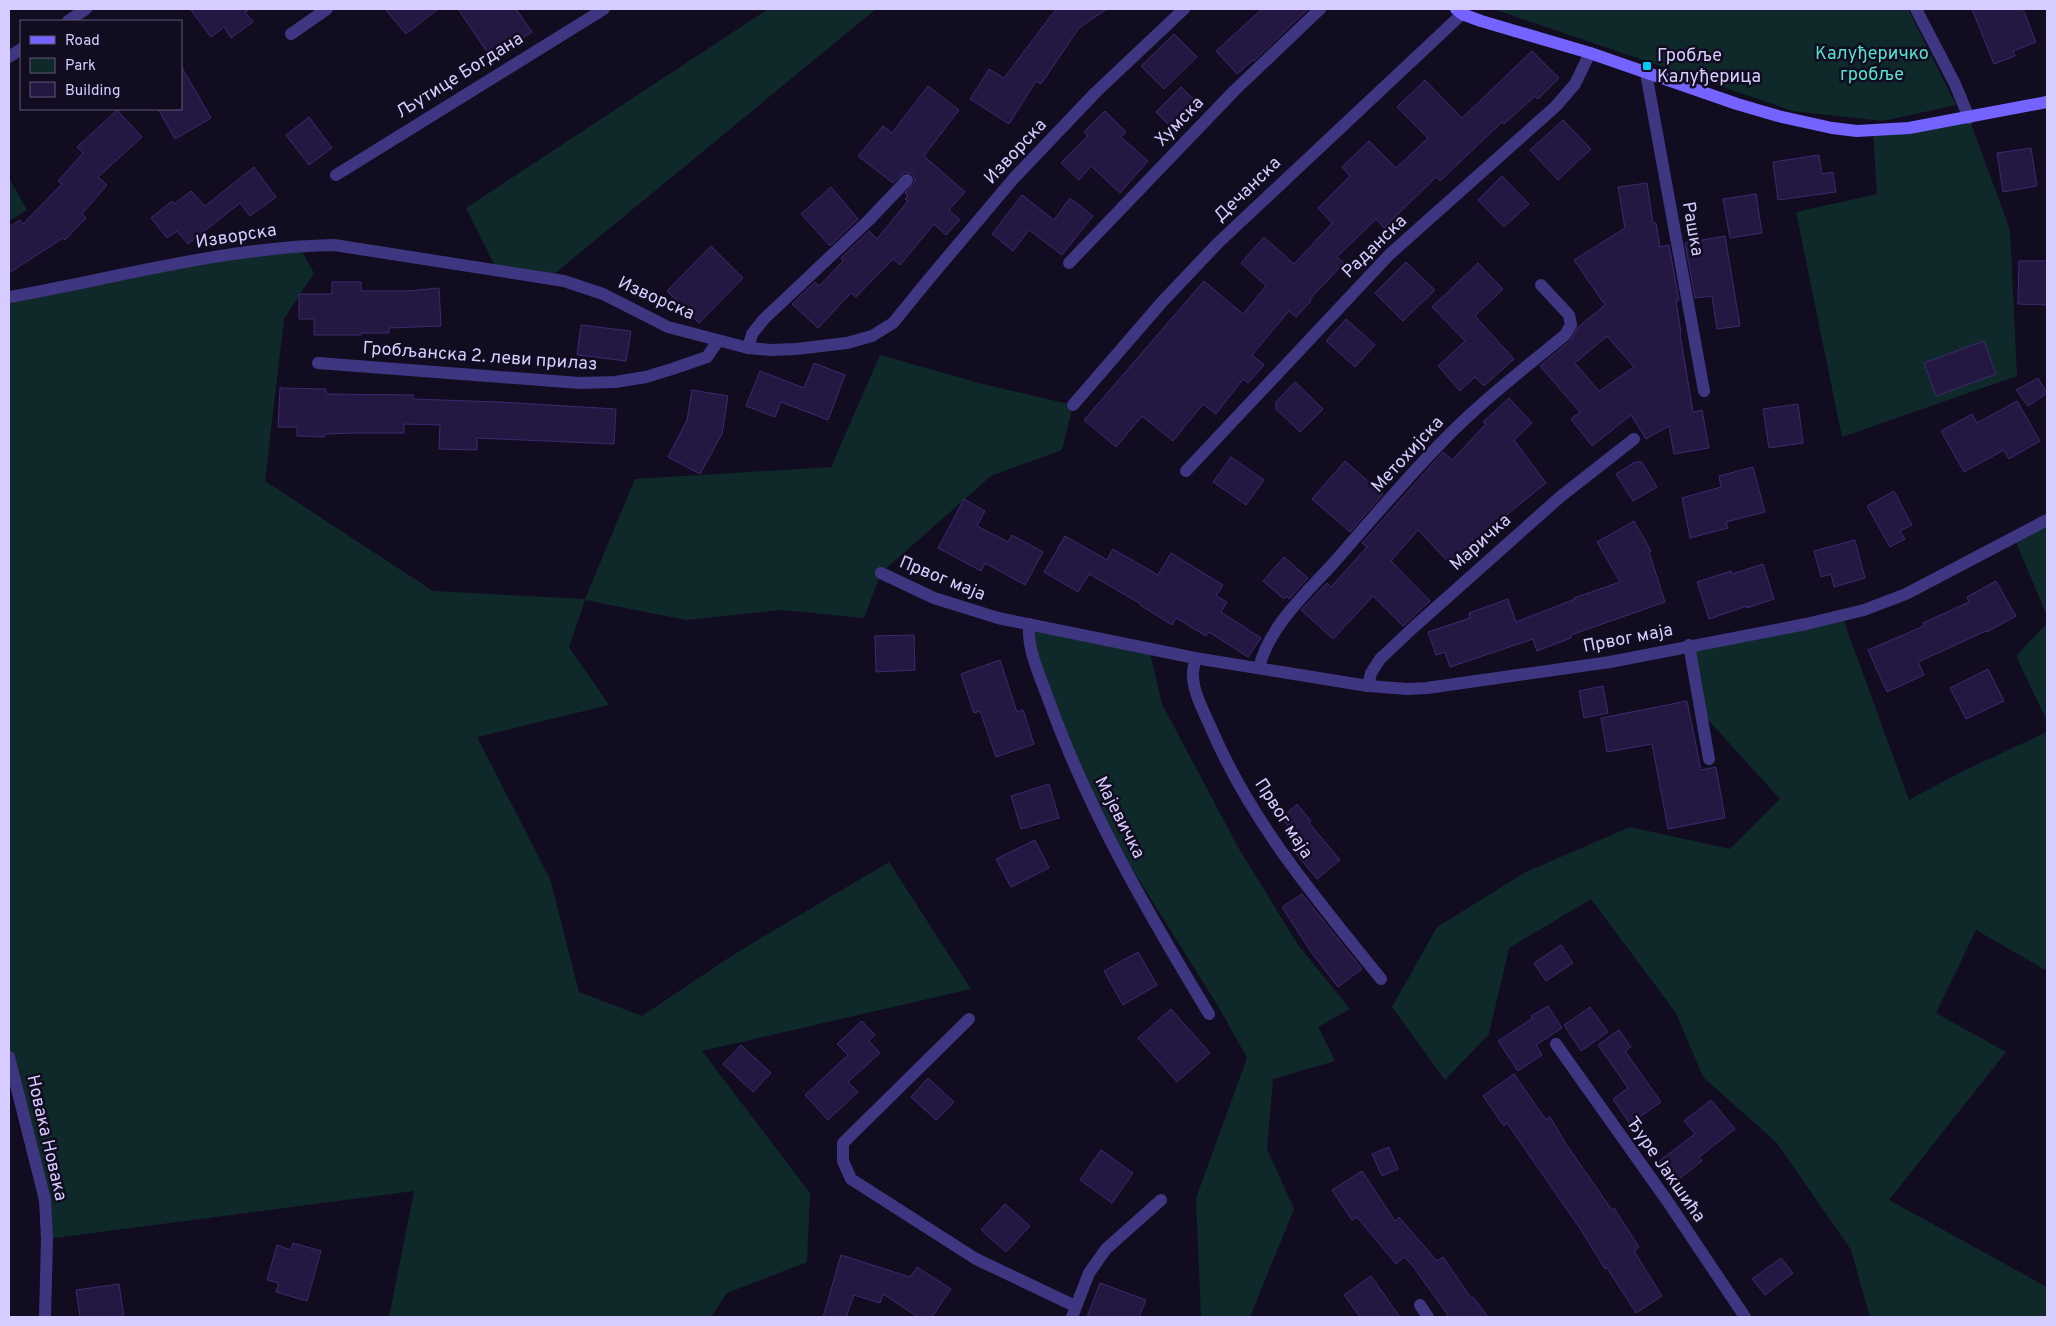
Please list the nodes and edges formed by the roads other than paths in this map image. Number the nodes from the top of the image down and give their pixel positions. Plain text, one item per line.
1 (86, 9) edge
2 (328, 9) edge
3 (604, 9) edge
4 (1184, 9) edge
5 (1320, 9) edge
6 (1916, 9) edge
7 (1459, 11) edge
8 (70, 20) edge
9 (291, 34) dead end
10 (20, 50) edge
11 (1590, 54) junction
12 (9, 57) edge
13 (1646, 73) junction
14 (2047, 102) edge
15 (1969, 118) junction
16 (336, 174) dead end
17 (907, 180) dead end
18 (1069, 263) dead end
19 (1541, 285) dead end
20 (9, 297) edge
21 (718, 341) junction
22 (748, 348) junction
23 (318, 363) dead end
24 (1704, 391) dead end
25 (1073, 405) dead end
26 (1634, 439) dead end
27 (1186, 471) dead end
28 (2047, 520) edge
29 (881, 573) dead end
30 (1029, 624) junction
31 (1690, 645) junction
32 (1196, 658) junction
33 (1259, 668) junction
34 (1368, 686) junction
35 (1709, 759) dead end
36 (1381, 979) dead end
37 (1209, 1014) dead end
38 (969, 1019) dead end
39 (1556, 1044) dead end
40 (9, 1057) edge
41 (1161, 1200) dead end
42 (1420, 1306) dead end
43 (1074, 1312) edge
44 (45, 1317) edge
45 (1428, 1317) edge
46 (1745, 1317) edge

1 - 8 street
2 - 9 street
3 - 16 street, Љутице Богдана
4 - 22 street, Изворска
5 - 18 street, Хумска
6 - 15 street
7 - 11 street
7 - 25 street, Дечанска
10 - 12 street
11 - 13 street
11 - 27 street, Раданска
13 - 15 street
13 - 24 street, Рашка
14 - 15 street
17 - 22 street
19 - 33 street, Метохијска
20 - 21 street, Изворска
21 - 22 street, Изворска
21 - 23 street, Гробљанска 2. леви прилаз
26 - 34 street, Маричка
28 - 31 street, Првог маја
29 - 30 street, Првог маја
30 - 32 street, Првог маја
30 - 37 street, Мајевичка
31 - 34 street, Првог маја
31 - 35 street
32 - 33 street, Првог маја
32 - 36 street, Првог маја
33 - 34 street, Првог маја
38 - 43 street
39 - 46 street, Ђуре Јакшића
40 - 44 street, Новака Новака
41 - 43 street
42 - 45 street

